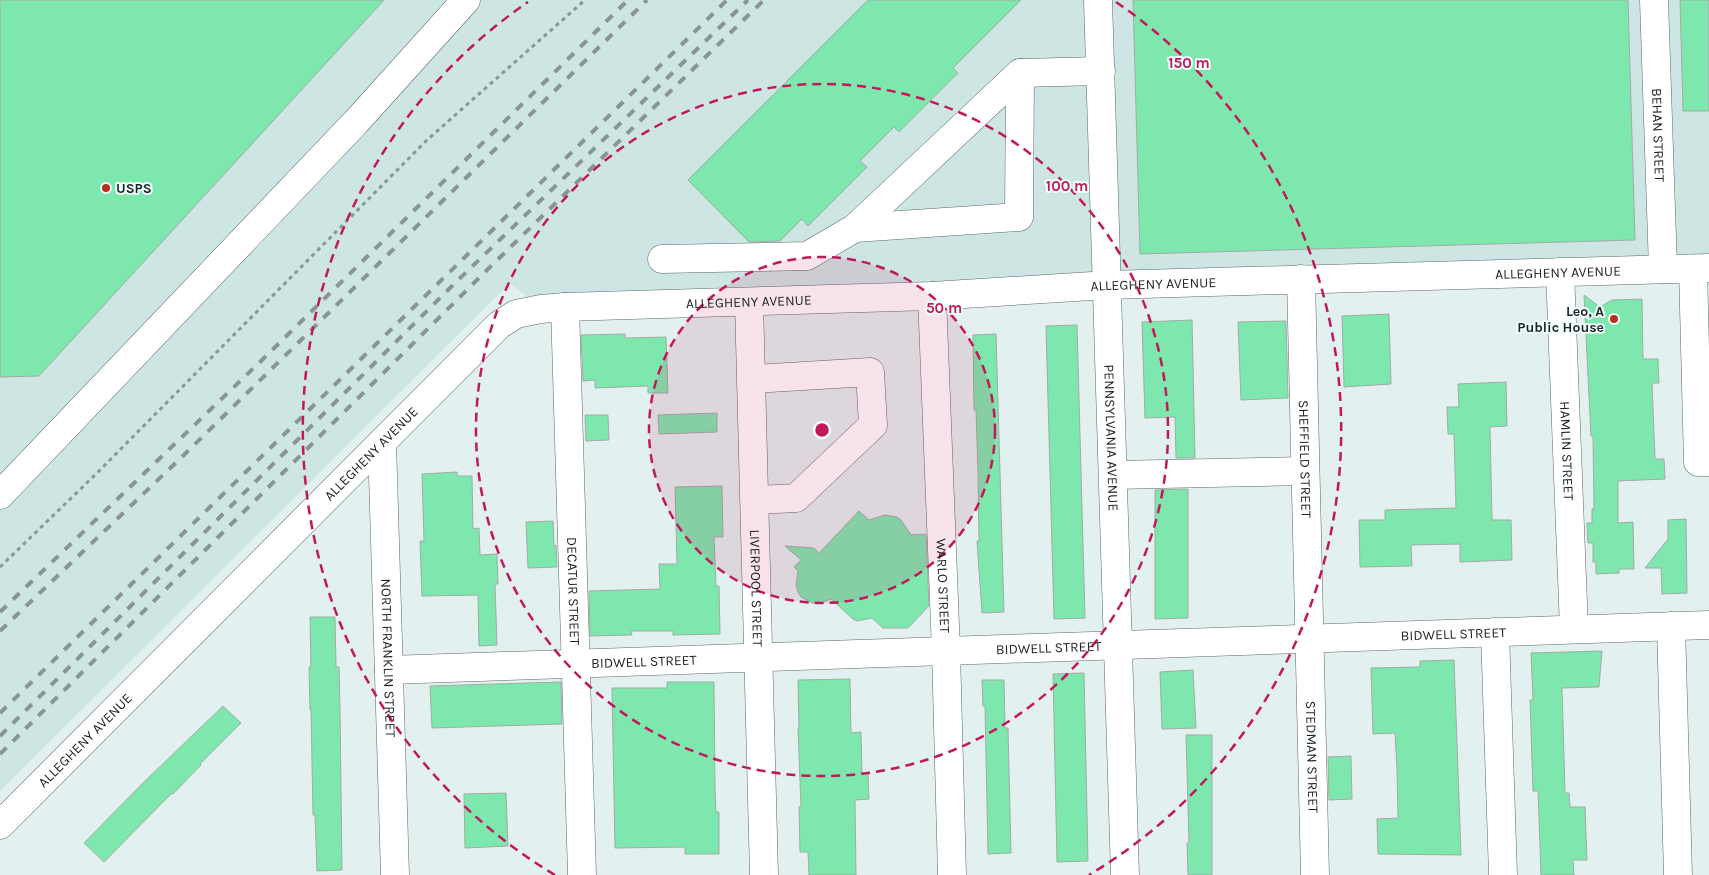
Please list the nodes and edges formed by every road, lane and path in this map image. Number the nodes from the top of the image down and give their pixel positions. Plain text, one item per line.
1 (466, 0) edge
2 (585, 0) edge
3 (1098, 0) edge
4 (1654, 0) edge
5 (1101, 71) junction
6 (1020, 73) junction
7 (856, 228) junction
8 (662, 259) dead end
9 (1701, 268) edge
10 (1663, 269) junction
11 (1560, 272) junction
12 (1301, 279) junction
13 (1108, 285) junction
14 (932, 296) junction
15 (749, 302) junction
16 (565, 307) junction
17 (752, 378) junction
18 (382, 442) junction
19 (1704, 462) edge
20 (1305, 471) junction
21 (1114, 475) junction
22 (0, 495) edge
23 (755, 500) junction
24 (0, 567) edge
25 (1709, 624) edge
26 (1670, 626) junction
27 (1574, 629) junction
28 (1495, 632) junction
29 (1308, 638) junction
30 (1118, 645) junction
31 (946, 651) junction
32 (759, 657) junction
33 (576, 664) junction
34 (389, 670) junction
35 (0, 825) edge
36 (395, 875) edge
37 (582, 875) edge
38 (764, 875) edge
39 (952, 875) edge
40 (1125, 875) edge
41 (1315, 875) edge
42 (1503, 875) edge
43 (1678, 875) edge

1 - 22 street
2 - 24 path
3 - 5 street, PENNSYLVANIA AVENUE
4 - 10 street, BEHAN STREET
5 - 6 street
5 - 13 street, PENNSYLVANIA AVENUE
6 - 7 street
6 - 7 street
7 - 8 street
9 - 10 street, ALLEGHENY AVENUE
9 - 19 street
10 - 11 street, ALLEGHENY AVENUE
11 - 12 street, ALLEGHENY AVENUE
11 - 27 street, HAMLIN STREET
12 - 13 street, ALLEGHENY AVENUE
12 - 20 street, SHEFFIELD STREET
13 - 14 street, ALLEGHENY AVENUE
13 - 21 street, PENNSYLVANIA AVENUE
14 - 15 street, ALLEGHENY AVENUE
14 - 31 street, WARLO STREET
15 - 16 street, ALLEGHENY AVENUE
15 - 17 street, LIVERPOOL STREET
16 - 18 street, ALLEGHENY AVENUE
16 - 33 street, DECATUR STREET
17 - 23 street, LIVERPOOL STREET
17 - 23 street
18 - 34 street, NORTH FRANKLIN STREET
18 - 35 street, ALLEGHENY AVENUE
20 - 21 street
20 - 29 street, SHEFFIELD STREET
21 - 30 street, PENNSYLVANIA AVENUE
23 - 32 street, LIVERPOOL STREET
25 - 26 street, BIDWELL STREET
26 - 27 street, BIDWELL STREET
26 - 43 street
27 - 28 street, BIDWELL STREET
28 - 29 street, BIDWELL STREET
28 - 42 street
29 - 30 street, BIDWELL STREET
29 - 41 street, STEDMAN STREET
30 - 31 street, BIDWELL STREET
30 - 40 street, PENNSYLVANIA AVENUE
31 - 32 street, BIDWELL STREET
31 - 39 street, WARLO STREET
32 - 33 street, BIDWELL STREET
32 - 38 street, LIVERPOOL STREET
33 - 34 street, BIDWELL STREET
33 - 37 street, DECATUR STREET
34 - 36 street, NORTH FRANKLIN STREET

